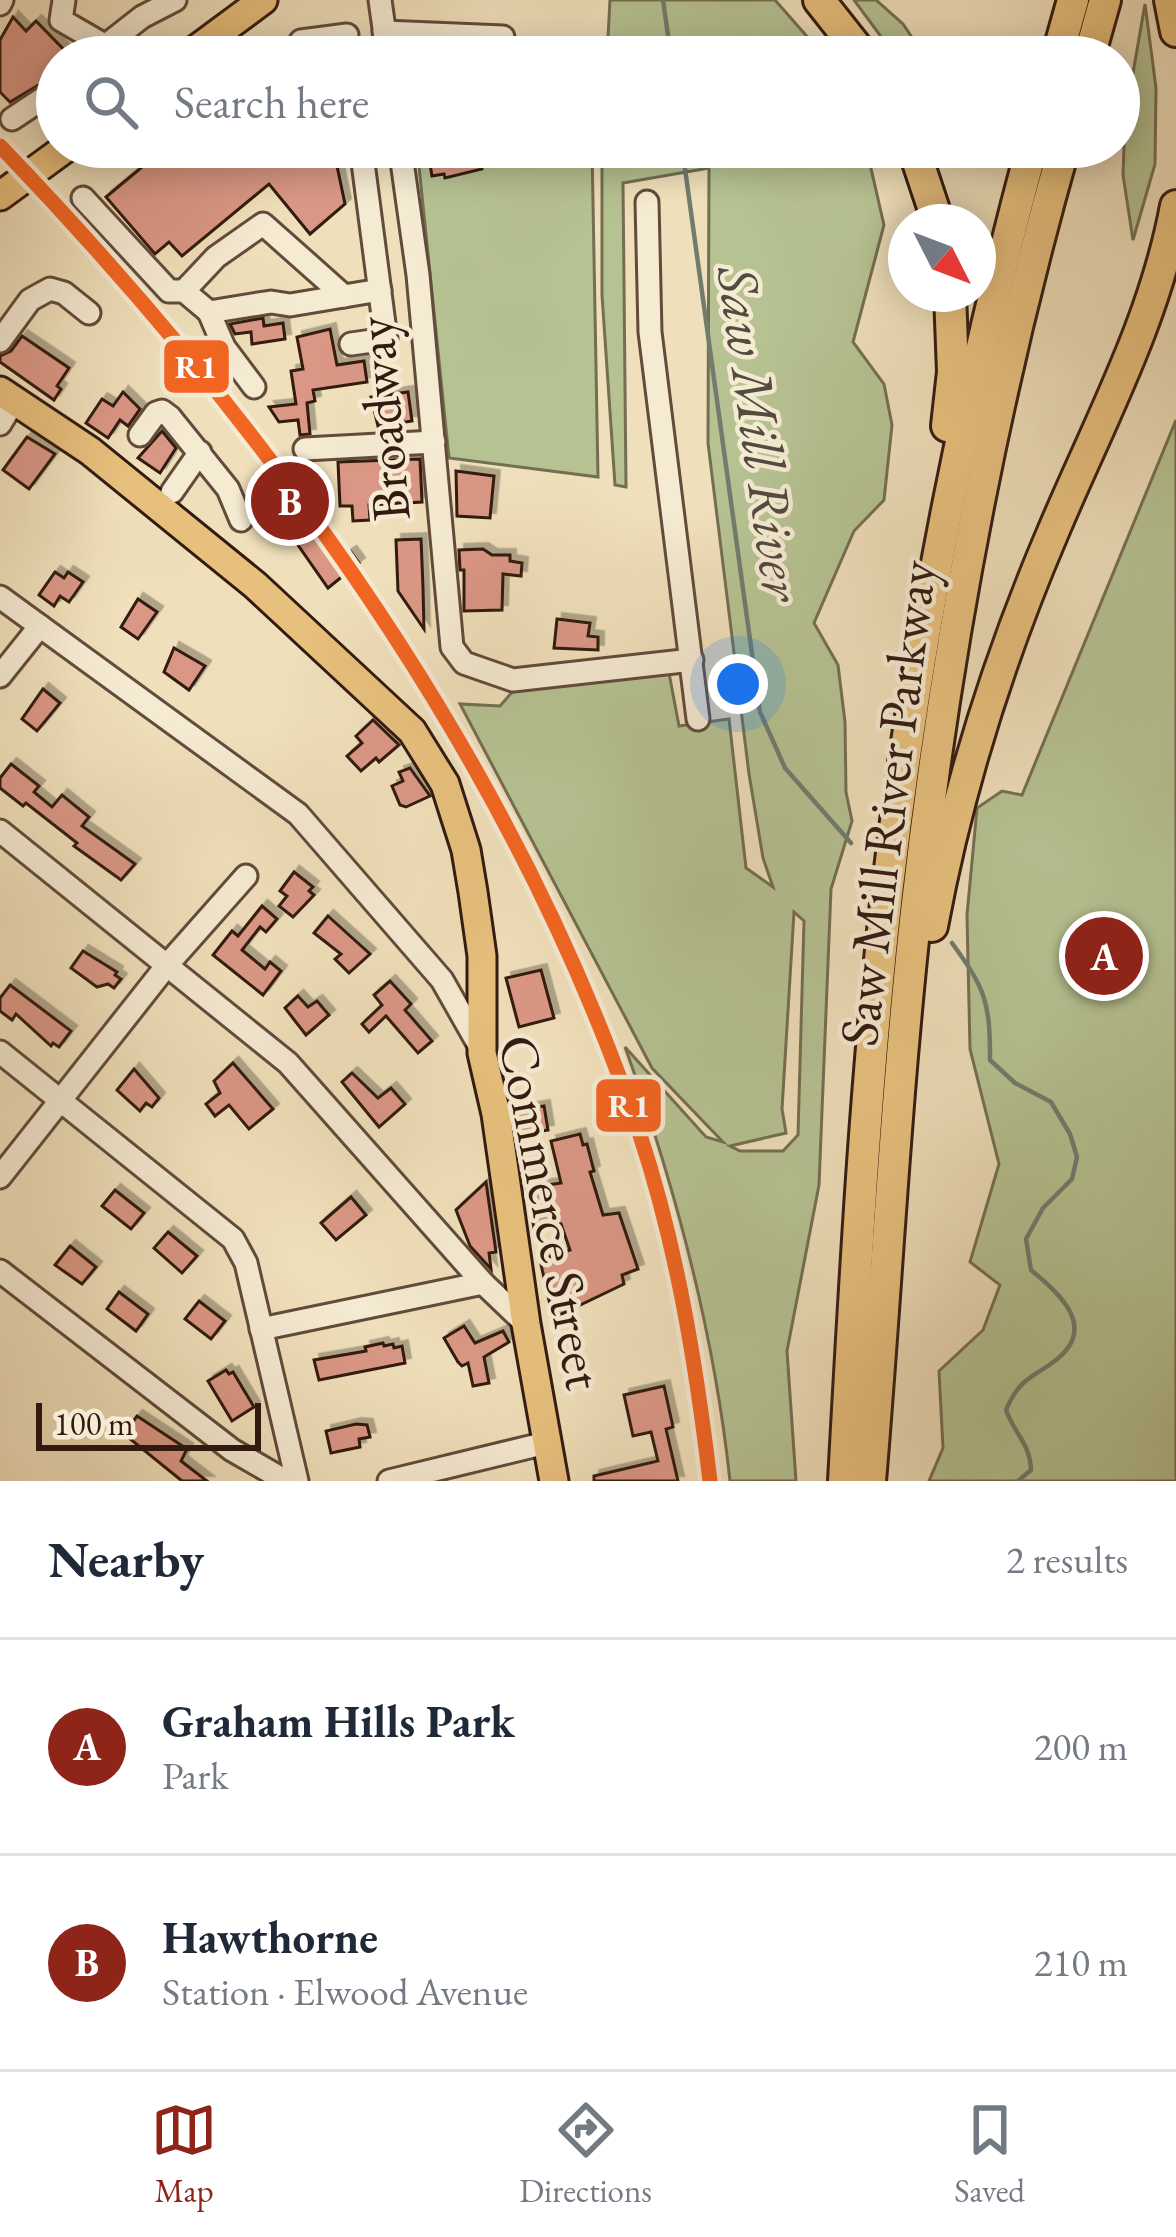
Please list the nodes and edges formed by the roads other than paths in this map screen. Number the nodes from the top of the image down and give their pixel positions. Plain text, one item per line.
1 (175, 0) edge
2 (263, 0) edge
3 (380, 0) edge
4 (819, 0) edge
5 (1073, 0) edge
6 (1105, 0) edge
7 (1170, 0) edge
8 (63, 10) edge
9 (1176, 31) edge
10 (384, 32) junction
11 (347, 35) dead end
12 (86, 36) edge
13 (117, 36) edge
14 (214, 36) edge
15 (340, 36) edge
16 (385, 36) edge
17 (416, 36) edge
18 (847, 36) edge
19 (1063, 36) edge
20 (1095, 36) edge
21 (36, 103) edge
22 (12, 119) dead end
23 (38, 168) edge
24 (365, 168) edge
25 (403, 168) edge
26 (920, 168) edge
27 (1027, 168) edge
28 (1059, 168) edge
29 (0, 196) edge
30 (82, 198) dead end
31 (647, 202) dead end
32 (932, 204) edge
33 (1176, 206) edge
34 (418, 275) junction
35 (379, 287) junction
36 (184, 291) junction
37 (344, 296) junction
38 (209, 312) junction
39 (951, 312) edge
40 (89, 314) dead end
41 (0, 340) edge
42 (351, 344) dead end
43 (254, 387) dead end
44 (5, 405) edge
45 (140, 435) dead end
46 (434, 442) junction
47 (305, 449) dead end
48 (200, 452) junction
49 (172, 492) dead end
50 (241, 520) dead end
51 (0, 597) edge
52 (40, 626) junction
53 (692, 660) junction
54 (0, 676) edge
55 (698, 719) dead end
56 (898, 808) junction
57 (0, 831) edge
58 (246, 876) dead end
59 (168, 964) junction
60 (906, 1040) junction
61 (0, 1052) edge
62 (482, 1053) junction
63 (61, 1100) junction
64 (0, 1177) edge
65 (0, 1270) edge
66 (484, 1283) junction
67 (526, 1324) junction
68 (261, 1329) junction
69 (546, 1443) junction
70 (286, 1481) edge
71 (297, 1481) edge
72 (389, 1481) edge
73 (554, 1481) edge
74 (844, 1481) edge
75 (871, 1481) edge

1 - 13 street
2 - 14 main road
3 - 10 street
4 - 18 highway
5 - 19 highway
6 - 20 highway
7 - 9 highway
8 - 12 street
10 - 16 street
10 - 17 street
11 - 15 street
21 - 22 street
23 - 29 main road
24 - 35 street
25 - 34 street, Broadway
26 - 32 highway
27 - 56 highway, Saw Mill River Parkway
28 - 60 highway, Saw Mill River Parkway
30 - 36 street
31 - 53 street
33 - 60 highway
34 - 35 street
34 - 46 street, Broadway
35 - 37 street
35 - 42 street
36 - 37 street
36 - 38 street
37 - 38 street
38 - 43 street
39 - 56 highway
40 - 41 street
44 - 62 main road
45 - 48 street
46 - 47 street
46 - 53 street, Broadway
48 - 49 street
48 - 50 street
51 - 52 street, Commerce Street
52 - 54 street
52 - 62 street, Commerce Street
53 - 55 street
56 - 74 highway, Saw Mill River Parkway
57 - 59 street
58 - 59 street
59 - 63 street
59 - 66 street
60 - 75 highway, Saw Mill River Parkway
61 - 63 street
62 - 67 main road, Commerce Street
63 - 64 street
63 - 68 street
65 - 70 street
66 - 67 street
66 - 68 street
67 - 69 main road, Commerce Street
68 - 71 street
69 - 72 street
69 - 73 main road, Commerce Street

